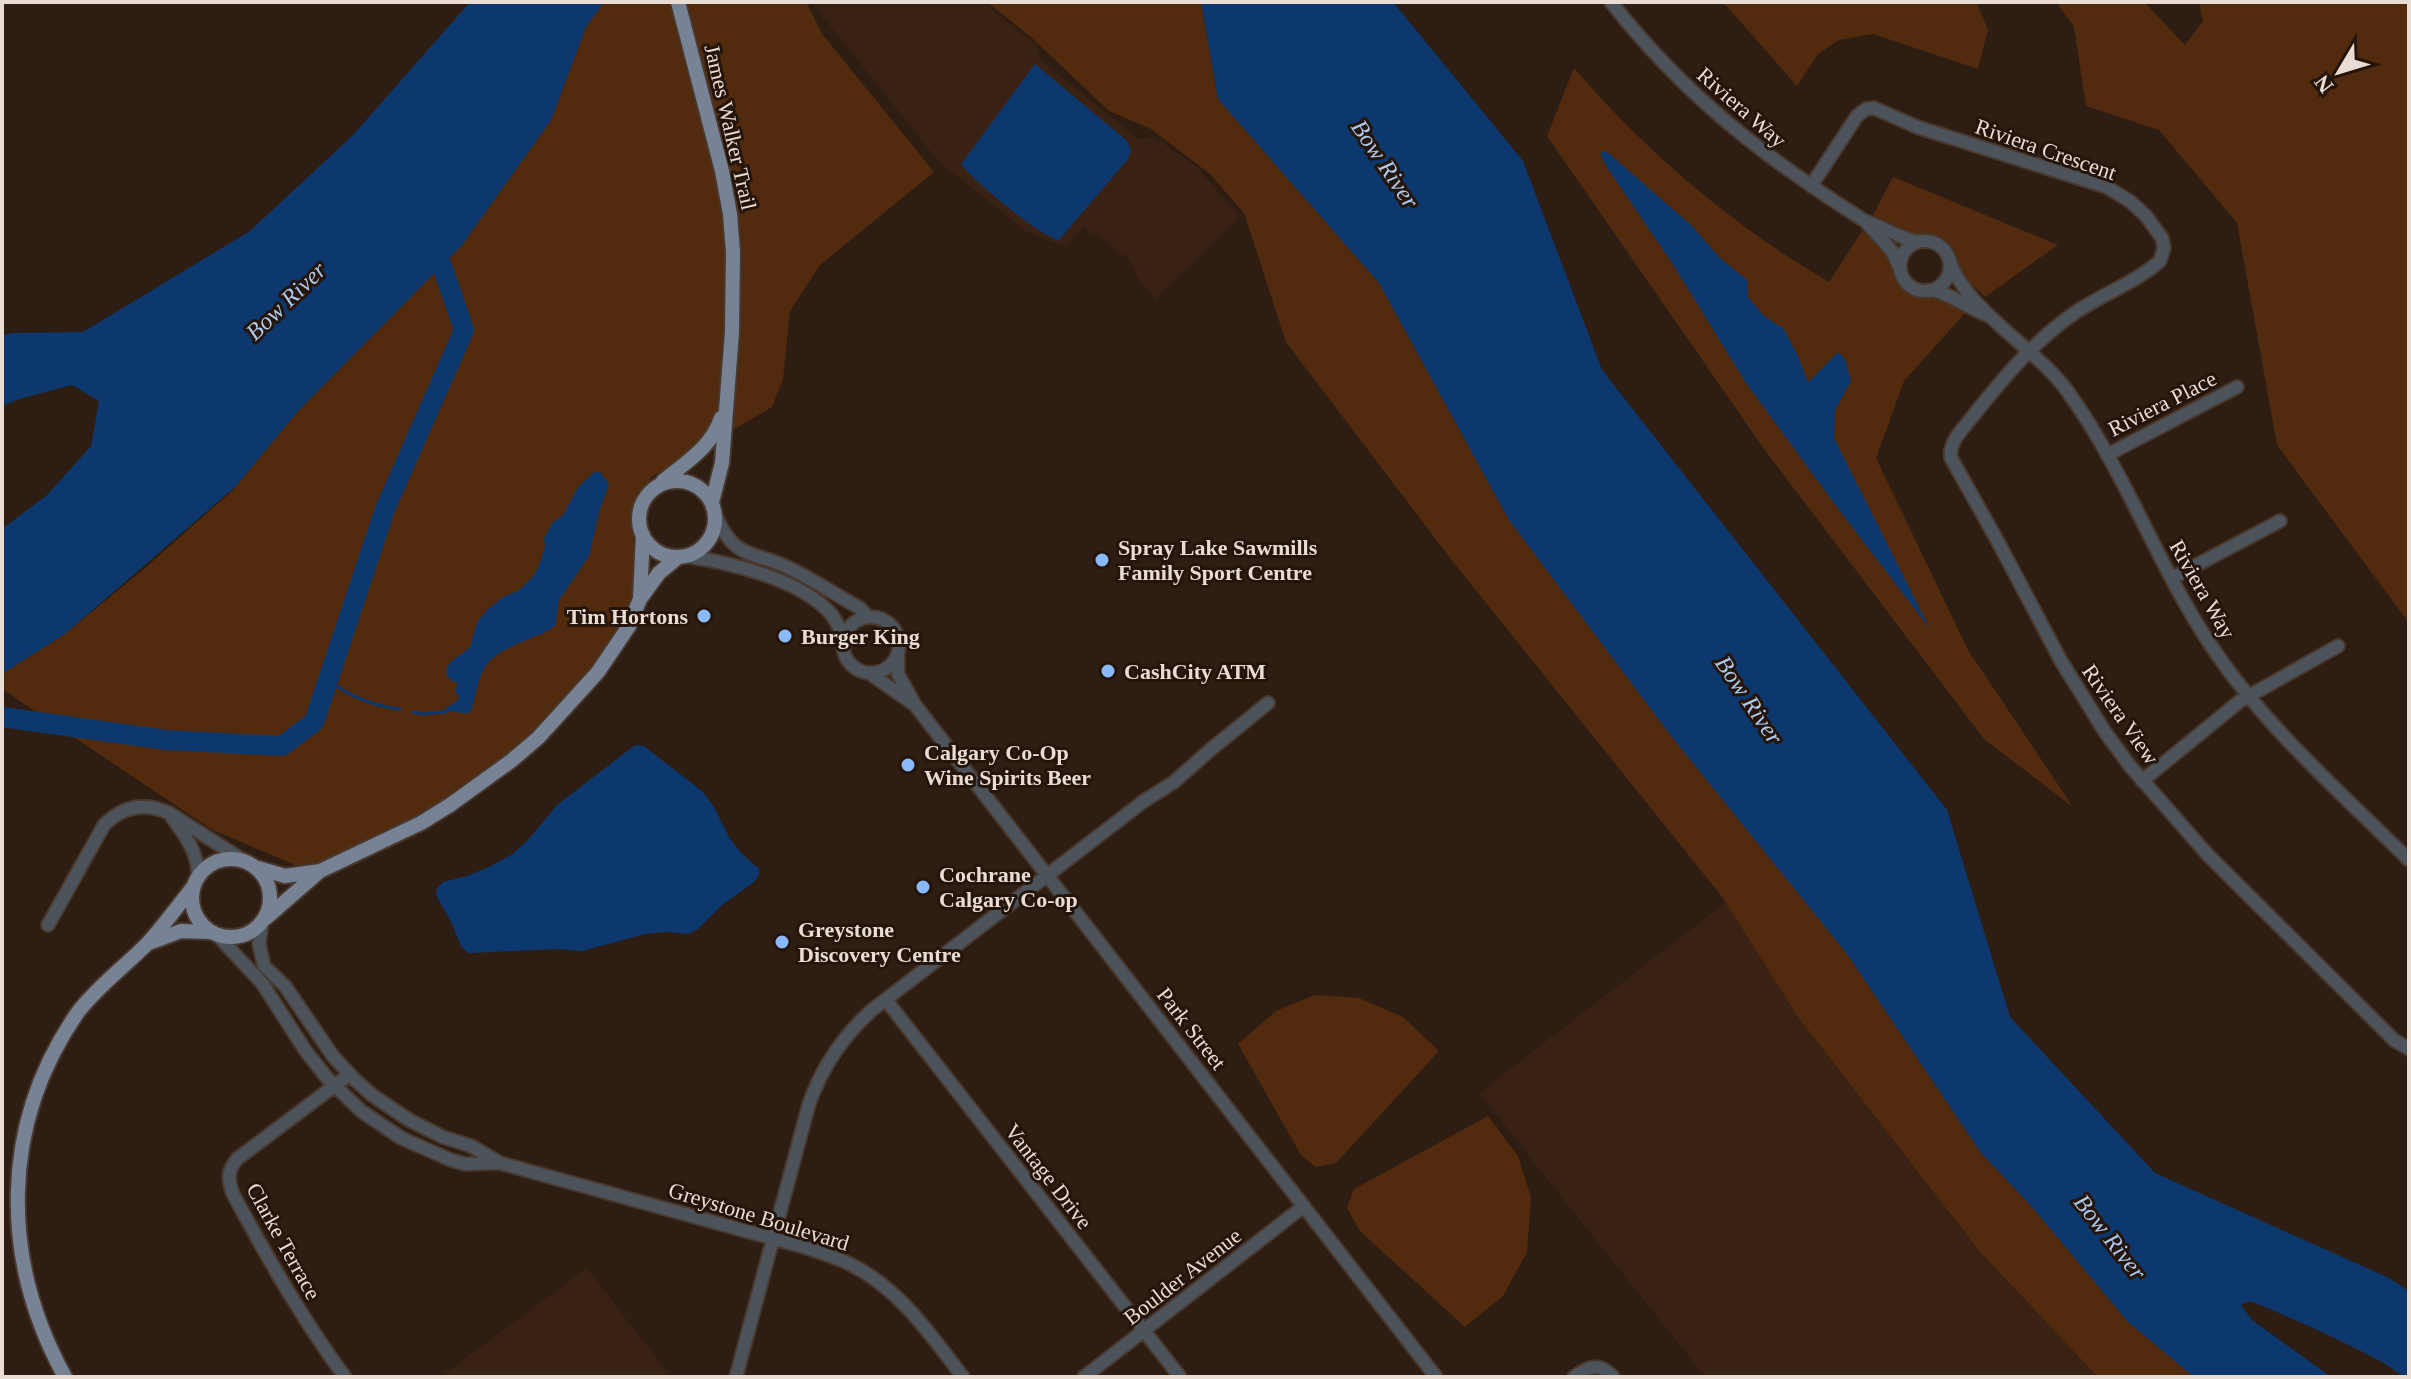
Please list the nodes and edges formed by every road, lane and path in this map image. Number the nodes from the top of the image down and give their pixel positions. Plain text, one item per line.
1 (678, 2) edge
2 (1611, 2) edge
3 (1811, 186) junction
4 (1865, 221) junction
5 (1918, 242) junction
6 (1949, 258) junction
7 (1901, 272) junction
8 (1932, 290) junction
9 (1991, 316) junction
10 (2029, 349) junction
11 (2237, 387) dead end
12 (725, 407) junction
13 (2107, 455) junction
14 (657, 486) junction
15 (713, 508) junction
16 (2280, 521) dead end
17 (643, 535) junction
18 (682, 557) junction
19 (2172, 578) junction
20 (640, 599) junction
21 (867, 616) junction
22 (844, 638) junction
23 (2338, 646) dead end
24 (898, 655) junction
25 (869, 673) junction
26 (2249, 695) junction
27 (1268, 703) dead end
28 (915, 705) junction
29 (2142, 781) junction
30 (169, 813) junction
31 (243, 860) junction
32 (2409, 860) edge
33 (257, 868) junction
34 (320, 871) junction
35 (1048, 874) junction
36 (196, 882) junction
37 (264, 920) junction
38 (48, 925) dead end
39 (213, 933) junction
40 (145, 945) junction
41 (886, 1000) junction
42 (2409, 1049) edge
43 (350, 1074) junction
44 (334, 1086) junction
45 (500, 1163) junction
46 (1304, 1206) junction
47 (772, 1239) junction
48 (1144, 1330) junction
49 (65, 1377) edge
50 (345, 1377) edge
51 (736, 1377) edge
52 (963, 1377) edge
53 (1084, 1377) edge
54 (1180, 1377) edge
55 (1436, 1377) edge
56 (1574, 1377) edge
57 (1613, 1377) edge

1 - 12 main road, James Walker Trail
2 - 3 street, Riviera Way
3 - 4 street, Riviera Way
3 - 10 street, Riviera Crescent
4 - 5 street, Riviera Way
4 - 7 street, Riviera Way
5 - 6 street, Riviera Way
5 - 7 street
6 - 8 street
6 - 9 street, Riviera Way
7 - 8 street, Riviera Way
8 - 9 street, Riviera Way
9 - 10 street, Riviera Way
10 - 13 street, Riviera Way
10 - 29 street, Riviera View
11 - 13 street, Riviera Place
12 - 14 main road, James Walker Trail
12 - 15 main road, James Walker Trail
13 - 19 street, Riviera Way
14 - 15 main road
14 - 17 main road
15 - 18 main road
15 - 21 street
16 - 19 street
17 - 18 main road
17 - 20 main road
18 - 20 main road
18 - 22 street
19 - 26 street, Riviera Way
20 - 34 main road
21 - 22 street
21 - 24 street
22 - 25 street
23 - 26 street
24 - 25 street
24 - 28 street, Park Street
25 - 28 street, Park Street
26 - 29 street
26 - 32 street, Riviera Way
27 - 35 street
28 - 35 street, Park Street
29 - 42 street, Riviera View
30 - 31 street
30 - 36 street
30 - 38 street
31 - 33 main road
31 - 36 main road
33 - 34 main road
33 - 37 main road
34 - 37 main road
35 - 41 street
35 - 46 street, Park Street
36 - 39 main road
36 - 40 main road
37 - 39 main road
37 - 43 street, Greystone Boulevard
39 - 40 main road
39 - 44 street, Greystone Boulevard
40 - 49 main road
41 - 47 street
41 - 48 street, Vantage Drive
43 - 44 street, Clarke Terrace
43 - 45 street, Greystone Boulevard
44 - 45 street, Greystone Boulevard
44 - 50 street, Clarke Terrace
45 - 47 street, Greystone Boulevard
46 - 48 street, Boulder Avenue
46 - 55 street, Park Street
47 - 51 street
47 - 52 street, Greystone Boulevard
48 - 53 street, Boulder Avenue
48 - 54 street, Vantage Drive
56 - 57 street

